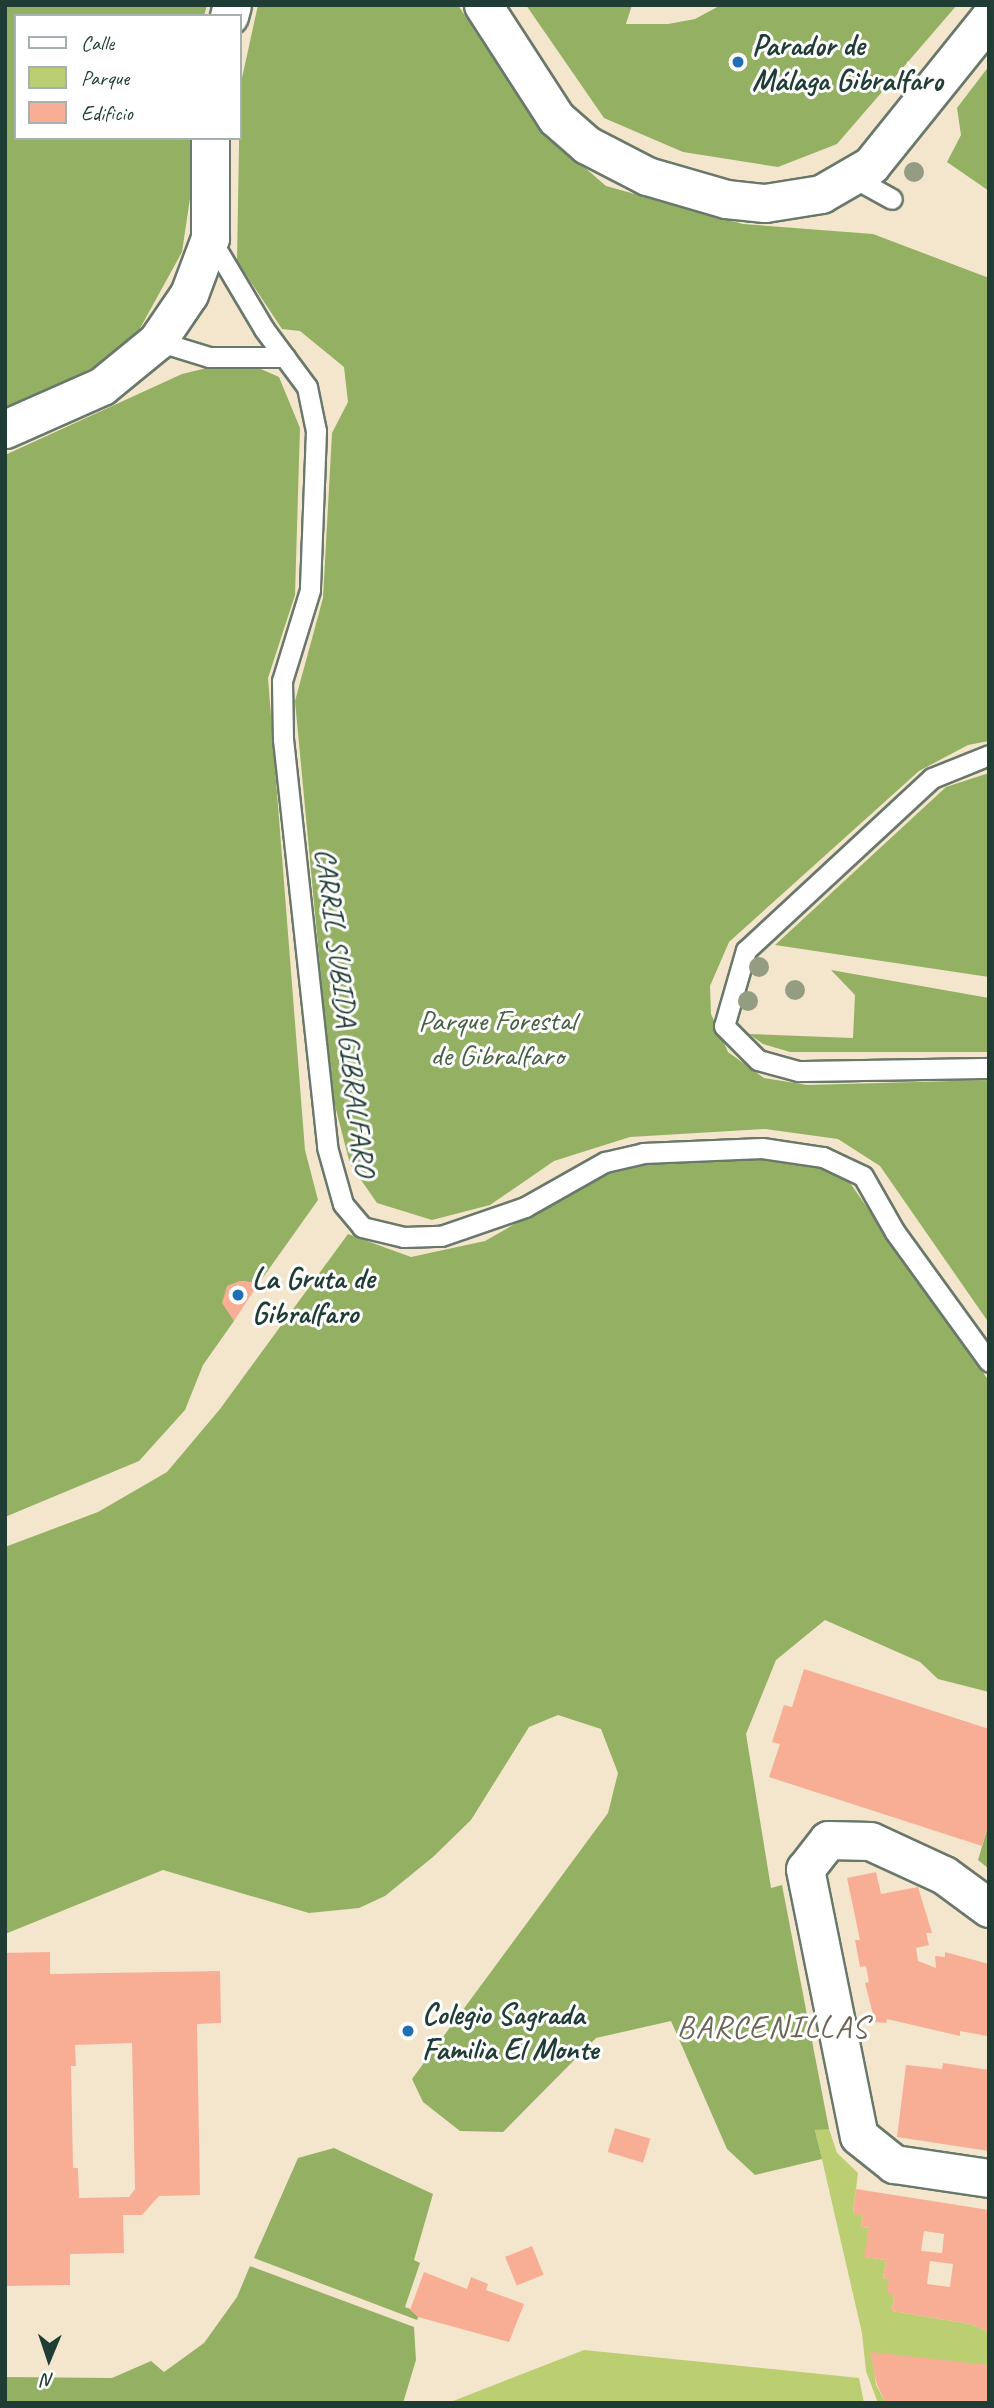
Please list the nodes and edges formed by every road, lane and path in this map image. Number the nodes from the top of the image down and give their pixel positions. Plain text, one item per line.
1 (483, 5) edge
2 (989, 18) edge
3 (210, 140) edge
4 (854, 178) junction
5 (892, 199) dead end
6 (210, 238) junction
7 (157, 341) junction
8 (285, 357) junction
9 (5, 429) edge
10 (989, 755) edge
11 (989, 1068) edge
12 (989, 1362) edge
13 (989, 1908) edge
14 (989, 2178) edge

1 - 4 street
2 - 4 street
3 - 6 street
4 - 5 lane
6 - 7 street
6 - 8 lane, CARRIL SUBIDA GIBRALFARO
7 - 8 lane
7 - 9 street
8 - 12 lane, CARRIL SUBIDA GIBRALFARO
10 - 11 lane
13 - 14 street

